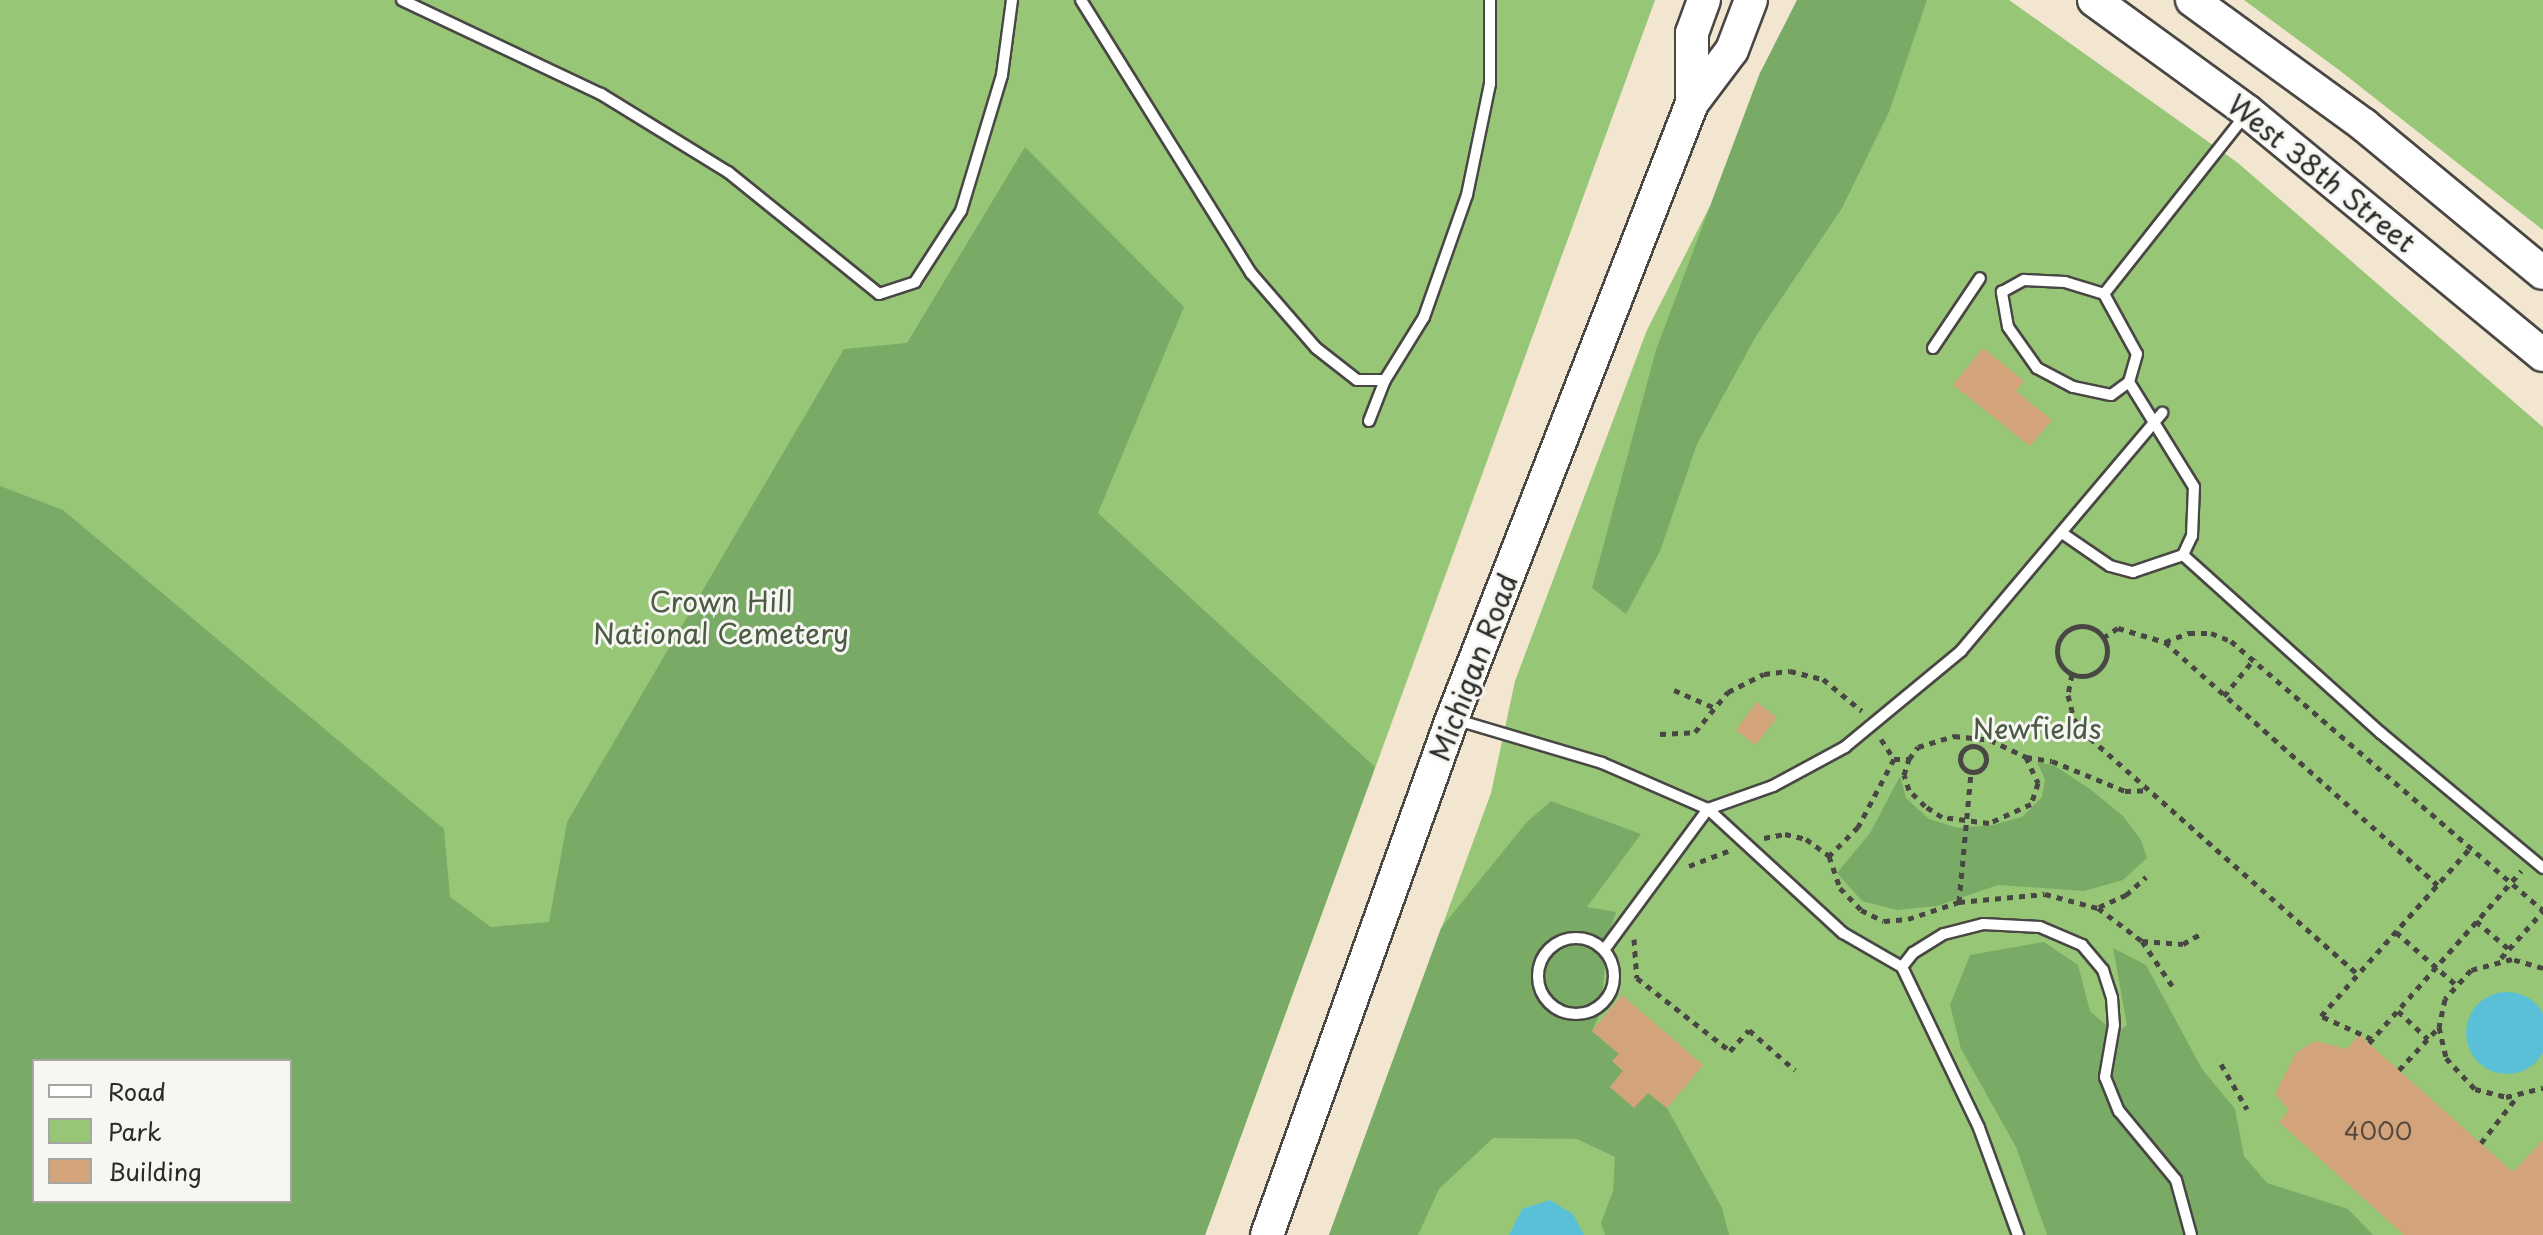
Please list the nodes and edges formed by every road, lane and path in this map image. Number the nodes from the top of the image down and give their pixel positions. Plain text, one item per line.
1 (402, 0) edge
2 (1012, 0) edge
3 (1081, 0) edge
4 (1490, 0) edge
5 (1704, 0) edge
6 (1751, 0) edge
7 (2094, 0) edge
8 (2192, 0) edge
9 (1692, 103) junction
10 (2248, 112) junction
11 (2543, 273) edge
12 (1980, 278) dead end
13 (2104, 294) junction
14 (1933, 348) dead end
15 (2543, 355) edge
16 (1385, 380) junction
17 (2129, 382) junction
18 (2162, 413) dead end
19 (1369, 421) dead end
20 (2152, 421) junction
21 (2062, 533) junction
22 (2183, 555) junction
23 (2103, 638) junction
24 (2165, 642) junction
25 (2255, 658) junction
26 (2072, 674) junction
27 (1674, 690) dead end
28 (2224, 696) junction
29 (1713, 707) junction
30 (1452, 719) junction
31 (1872, 726) junction
32 (1660, 734) dead end
33 (1973, 742) junction
34 (2026, 757) junction
35 (1894, 759) junction
36 (1909, 759) junction
37 (1971, 772) junction
38 (2149, 790) junction
39 (1708, 809) junction
40 (1966, 819) junction
41 (1746, 845) junction
42 (2470, 848) junction
43 (1829, 856) junction
44 (2530, 861) junction
45 (2543, 868) edge
46 (1681, 870) dead end
47 (2146, 877) dead end
48 (2512, 882) junction
49 (2438, 885) junction
50 (1959, 902) junction
51 (2098, 908) junction
52 (2543, 911) edge
53 (2476, 921) junction
54 (1639, 924) dead end
55 (2204, 932) dead end
56 (2396, 932) junction
57 (2142, 941) junction
58 (2509, 949) junction
59 (1604, 950) junction
60 (2501, 959) junction
61 (1902, 967) junction
62 (2436, 967) junction
63 (2543, 968) edge
64 (2358, 974) junction
65 (2455, 984) junction
66 (2175, 990) dead end
67 (2398, 1011) junction
68 (2439, 1027) junction
69 (2428, 1039) junction
70 (2221, 1064) dead end
71 (1795, 1070) dead end
72 (2399, 1070) dead end
73 (2543, 1088) edge
74 (2517, 1097) junction
75 (2247, 1109) dead end
76 (2481, 1143) dead end
77 (1267, 1235) edge
78 (2018, 1235) edge
79 (2191, 1235) edge

1 - 2 lane
3 - 16 lane
4 - 16 lane
5 - 9 main road, Michigan Road
6 - 9 main road, Michigan Road
7 - 10 main road, West 38th Street
8 - 11 main road, West 38th Street
9 - 30 main road, Michigan Road
10 - 13 lane
10 - 15 main road, West 38th Street
12 - 14 lane
13 - 17 lane
13 - 17 lane
16 - 19 lane
17 - 20 lane
18 - 20 lane
20 - 21 lane
20 - 22 lane
21 - 22 lane
21 - 31 lane
22 - 44 lane
23 - 24 path
23 - 26 path
23 - 26 path
24 - 25 path
24 - 28 path
25 - 28 path
25 - 42 path
26 - 38 path
27 - 29 path
28 - 49 path
29 - 31 path
29 - 32 path
30 - 39 lane
30 - 77 main road, Michigan Road
31 - 35 path
31 - 39 lane
33 - 34 path
33 - 36 path
33 - 37 path
33 - 37 path
34 - 38 path
34 - 40 path
35 - 36 path
35 - 43 path
36 - 40 path
37 - 40 path
38 - 64 path
39 - 41 lane
39 - 59 lane
40 - 50 path
41 - 43 path
41 - 46 path
41 - 61 lane
42 - 48 path
42 - 49 path
43 - 50 path
44 - 45 lane
44 - 48 path
47 - 51 path
48 - 52 path
48 - 53 path
49 - 56 path
50 - 51 path
51 - 57 path
52 - 58 path
53 - 58 path
53 - 62 path
54 - 71 path
55 - 57 path
56 - 62 path
56 - 64 path
57 - 66 path
58 - 60 path
59 - 59 lane
60 - 63 path
60 - 65 path
61 - 78 lane
61 - 79 lane
62 - 65 path
62 - 67 path
64 - 67 path
65 - 68 path
67 - 69 path
68 - 69 path
68 - 74 path
69 - 72 path
70 - 75 path
73 - 74 path
74 - 76 path

